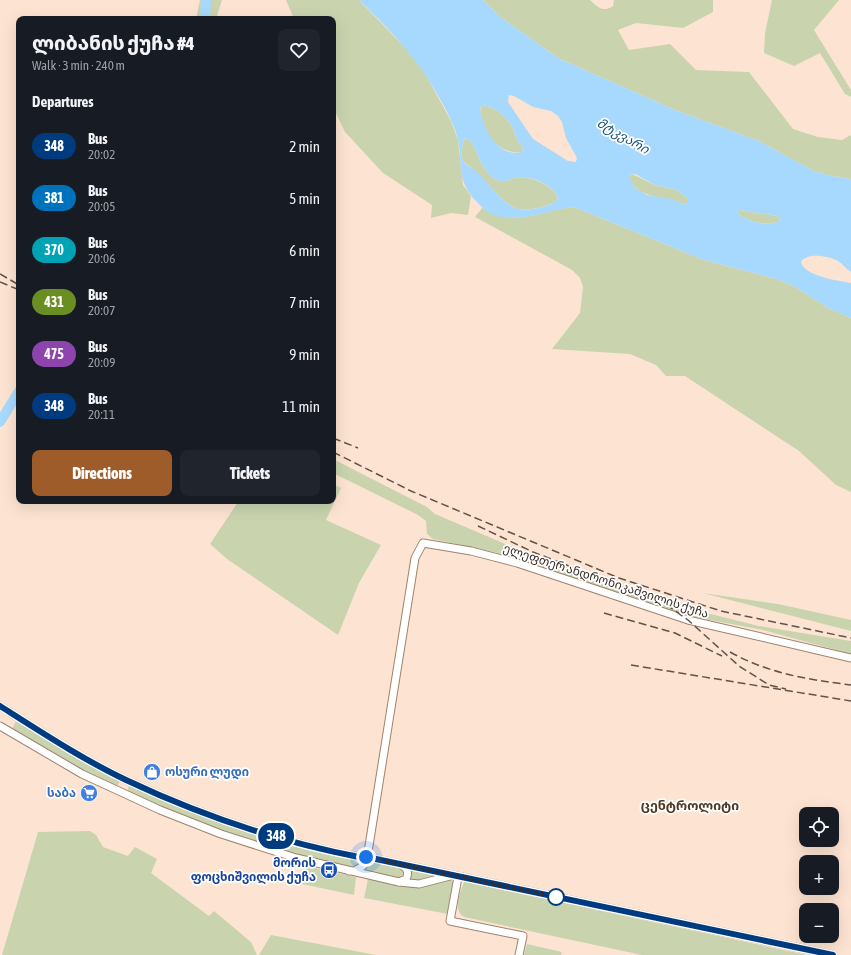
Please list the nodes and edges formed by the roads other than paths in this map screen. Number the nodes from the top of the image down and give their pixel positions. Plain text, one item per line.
1 (851, 658) edge
2 (0, 706) edge
3 (0, 726) edge
4 (366, 857) junction
5 (402, 865) junction
6 (349, 871) junction
7 (455, 876) junction
8 (399, 882) junction
9 (519, 955) edge
10 (833, 955) edge

1 - 4 main road, ელეფთერ ანდრონიკაშვილის ქუჩა
2 - 4 main road
3 - 6 main road
4 - 5 main road
4 - 6 main road
5 - 7 main road
5 - 8 main road
6 - 8 main road
7 - 8 main road
7 - 9 main road
7 - 10 main road

